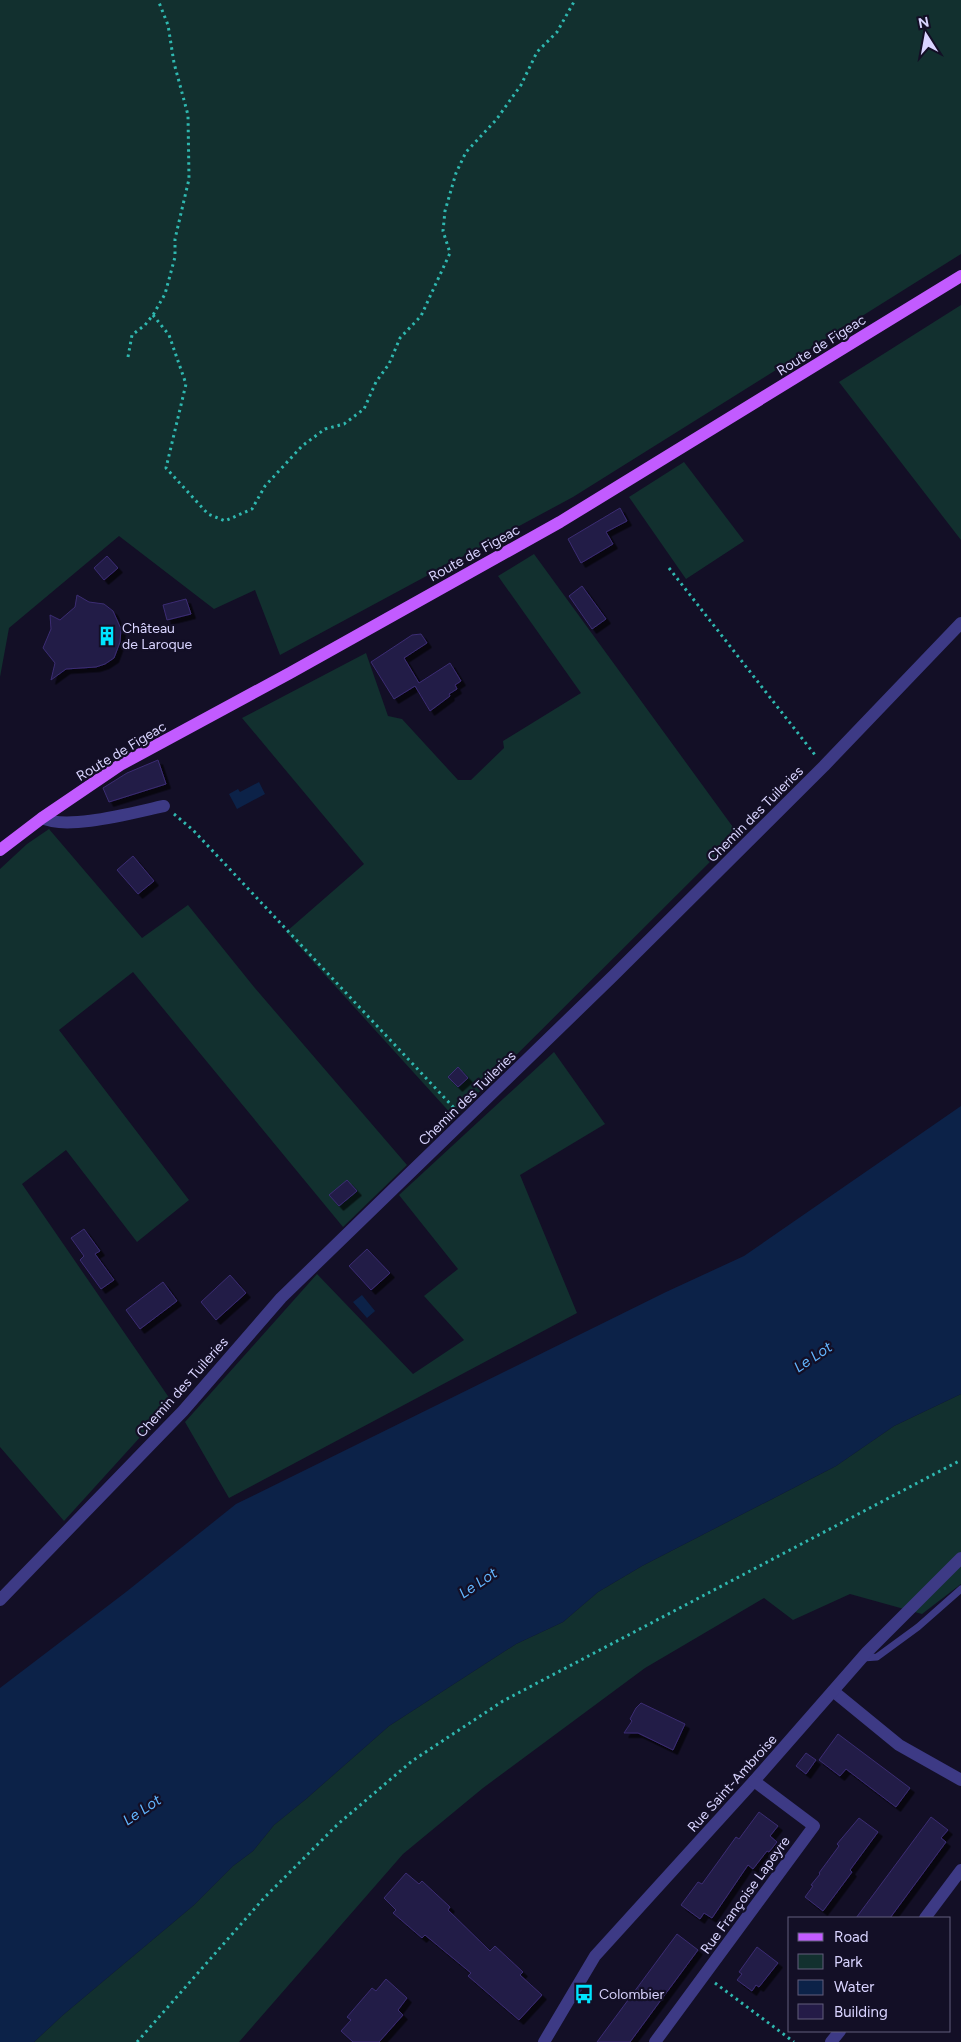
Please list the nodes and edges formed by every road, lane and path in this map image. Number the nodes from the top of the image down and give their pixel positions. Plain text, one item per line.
1 (158, 0) edge
2 (575, 0) edge
3 (961, 276) edge
4 (153, 315) junction
5 (128, 357) dead end
6 (669, 568) dead end
7 (961, 623) edge
8 (824, 766) junction
9 (164, 806) joint
10 (42, 818) junction
11 (1, 848) edge
12 (466, 1120) junction
13 (961, 1460) edge
14 (961, 1558) edge
15 (961, 1589) edge
16 (0, 1600) edge
17 (863, 1658) junction
18 (832, 1692) junction
19 (961, 1780) edge
20 (754, 1781) junction
21 (961, 1870) edge
22 (925, 1917) edge
23 (705, 1976) junction
24 (839, 2032) edge
25 (137, 2042) edge
26 (544, 2042) edge
27 (655, 2042) edge
28 (794, 2042) edge
29 (831, 2042) edge

1 - 4 path
2 - 4 path
3 - 10 main road, Route de Figeac
4 - 5 path
6 - 8 path
7 - 8 street, Chemin des Tuileries
8 - 12 street, Chemin des Tuileries
9 - 10 street
9 - 12 path
10 - 11 main road, Route de Figeac
12 - 16 street, Chemin des Tuileries
13 - 25 path
14 - 17 street, Rue Saint-Ambroise
15 - 17 lane
17 - 18 street, Rue Saint-Ambroise
18 - 19 street
18 - 20 street, Rue Saint-Ambroise
20 - 23 street, Rue Françoise Lapeyre
20 - 26 street, Rue Saint-Ambroise
21 - 22 street
23 - 27 street, Rue Françoise Lapeyre
23 - 28 path
24 - 29 street

